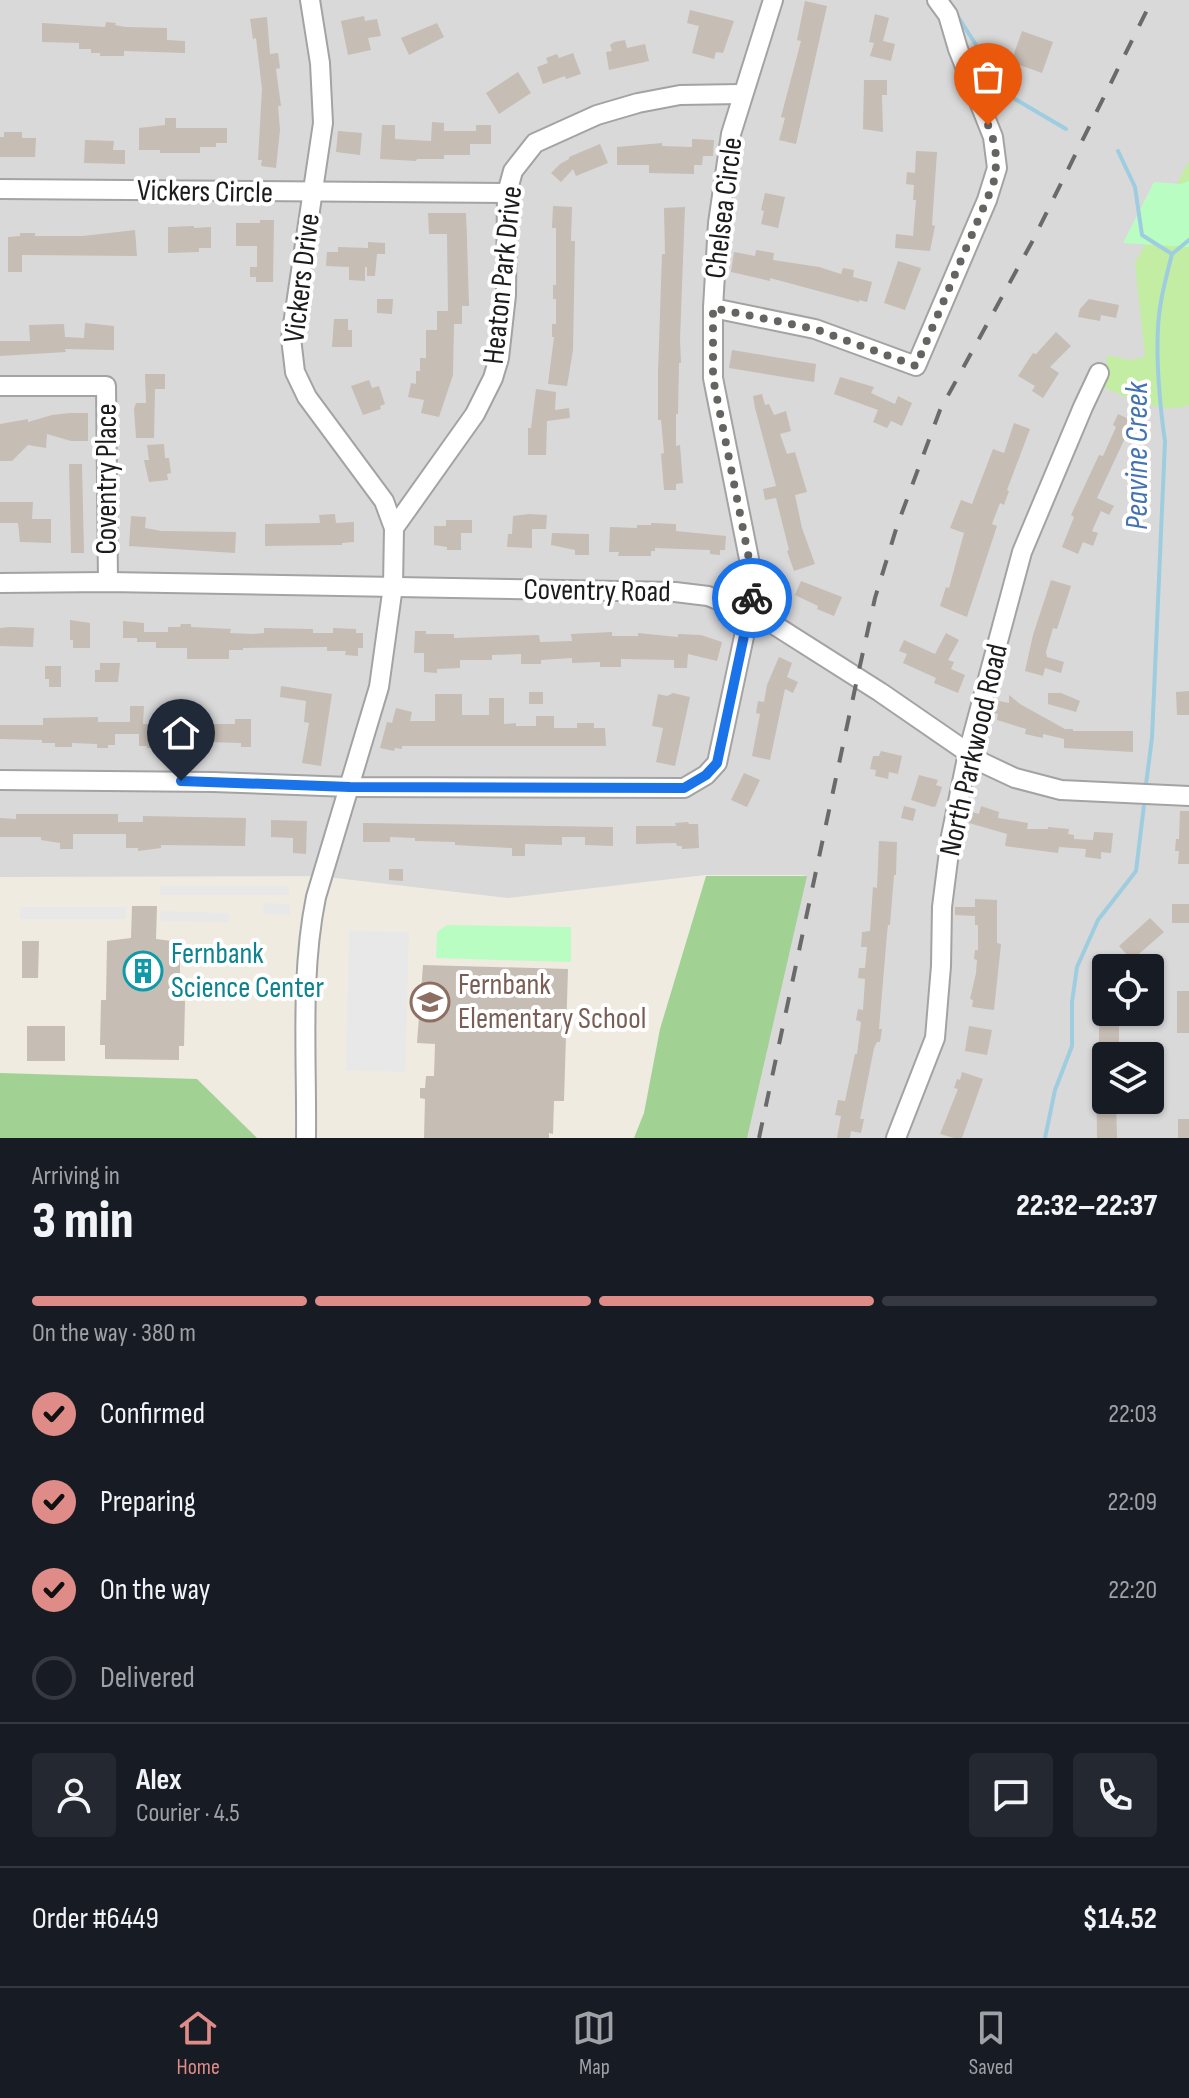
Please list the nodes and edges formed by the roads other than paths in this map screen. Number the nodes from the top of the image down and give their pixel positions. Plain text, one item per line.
1 (310, 0) edge
2 (773, 0) edge
3 (937, 0) edge
4 (741, 94) junction
5 (0, 189) edge
6 (313, 193) junction
7 (507, 193) junction
8 (713, 308) junction
9 (1099, 373) dead end
10 (0, 386) edge
11 (394, 528) junction
12 (108, 582) junction
13 (0, 583) edge
14 (393, 586) junction
15 (749, 611) junction
16 (968, 753) junction
17 (0, 780) edge
18 (350, 787) junction
19 (1189, 796) edge
20 (306, 1138) edge
21 (896, 1138) edge

1 - 6 street, Vickers Drive
2 - 4 street, Chelsea Circle
3 - 8 street
4 - 7 street, Heaton Park Drive
4 - 8 street, Chelsea Circle
5 - 6 street, Vickers Circle
6 - 7 street, Vickers Circle
6 - 11 street, Vickers Drive
7 - 11 street, Heaton Park Drive
8 - 15 street, Chelsea Circle
9 - 16 street, North Parkwood Road
10 - 12 street, Coventry Place
11 - 14 street
12 - 13 street, Coventry Road
12 - 14 street, Coventry Road
14 - 15 street, Coventry Road
14 - 18 street
15 - 16 street, Coventry Road
15 - 18 street, Chelsea Circle
16 - 19 street, Coventry Road
16 - 21 street, North Parkwood Road
17 - 18 street, Chelsea Circle
18 - 20 street

